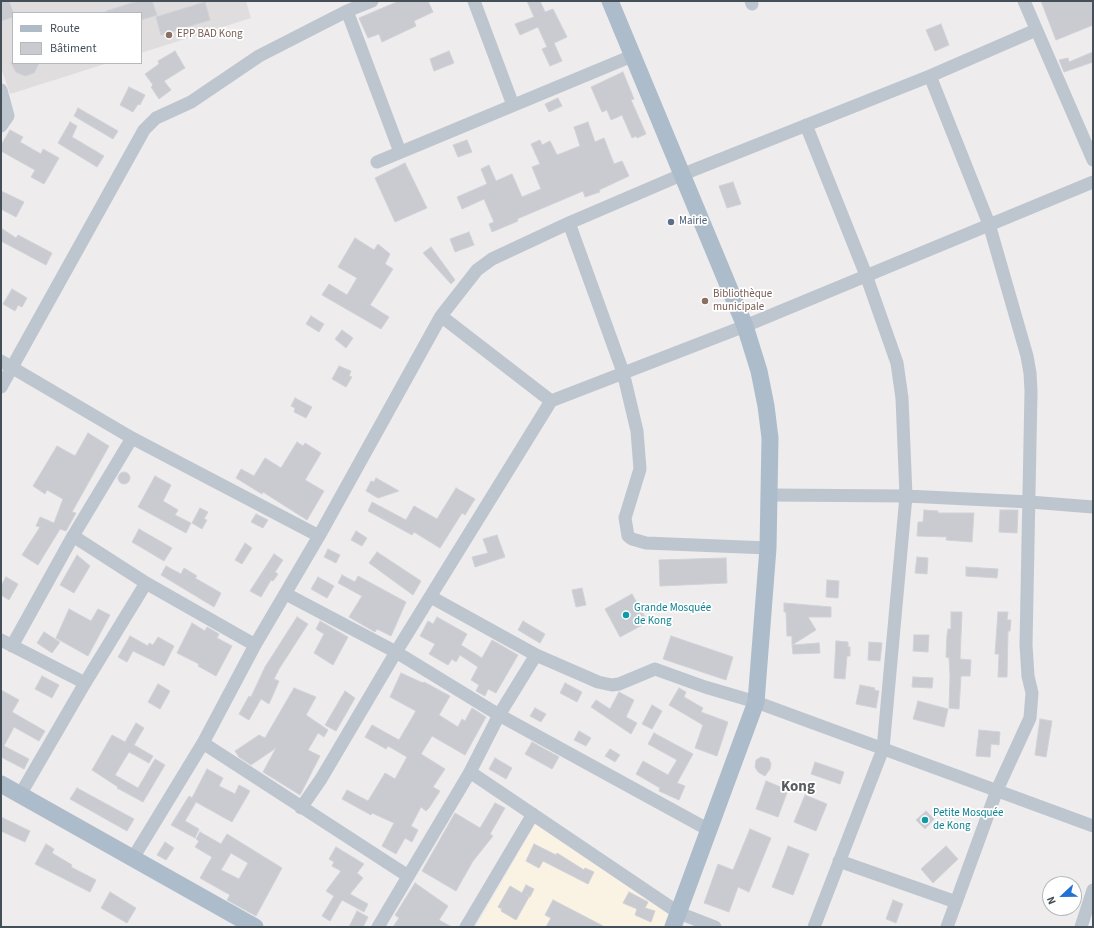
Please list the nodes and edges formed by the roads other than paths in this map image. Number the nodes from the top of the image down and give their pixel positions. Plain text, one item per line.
1 (372, 1) edge
2 (474, 1) edge
3 (610, 1) edge
4 (1024, 1) edge
5 (347, 11) junction
6 (1036, 30) junction
7 (632, 56) junction
8 (930, 76) junction
9 (1, 90) edge
10 (513, 105) junction
11 (806, 125) junction
12 (1, 126) edge
13 (400, 152) junction
14 (1093, 160) edge
15 (378, 162) dead end
16 (681, 175) junction
17 (1093, 182) edge
18 (569, 223) junction
19 (989, 224) junction
20 (866, 275) junction
21 (441, 316) junction
22 (745, 326) junction
23 (6, 364) edge
24 (623, 372) junction
25 (1, 387) edge
26 (551, 401) junction
27 (132, 438) junction
28 (770, 495) junction
29 (906, 496) junction
30 (1030, 502) junction
31 (1093, 507) edge
32 (73, 536) junction
33 (320, 536) junction
34 (768, 548) junction
35 (146, 583) junction
36 (286, 594) junction
37 (431, 597) junction
38 (6, 643) edge
39 (255, 645) junction
40 (396, 652) junction
41 (536, 655) junction
42 (85, 683) junction
43 (756, 702) junction
44 (499, 715) junction
45 (203, 743) junction
46 (883, 748) junction
47 (470, 772) junction
48 (1, 784) edge
49 (997, 790) junction
50 (20, 795) junction
51 (301, 808) junction
52 (533, 814) junction
53 (1093, 826) edge
54 (709, 830) junction
55 (133, 858) junction
56 (839, 861) junction
57 (408, 876) junction
58 (1093, 890) edge
59 (956, 902) junction
60 (676, 920) edge
61 (256, 927) edge
62 (378, 927) edge
63 (466, 927) edge
64 (715, 927) edge
65 (814, 927) edge
66 (947, 927) edge
67 (1080, 927) edge

1 - 5 street
2 - 10 street
3 - 7 main road
4 - 6 street
5 - 13 street
5 - 23 street
6 - 8 street
6 - 14 street
7 - 10 street
7 - 16 main road
8 - 11 street
8 - 19 street
9 - 12 street
10 - 13 street
11 - 16 street
11 - 20 street
13 - 15 street
16 - 18 street
16 - 22 main road
17 - 19 street
18 - 21 street
18 - 24 street
19 - 20 street
19 - 30 street
20 - 22 street
20 - 29 street
21 - 26 street
21 - 33 street
22 - 24 street
22 - 28 main road
23 - 25 street
23 - 27 street
24 - 26 street
24 - 34 street
26 - 37 street
27 - 32 street
27 - 33 street
28 - 29 street
28 - 34 main road
29 - 30 street
29 - 46 street
30 - 31 street
30 - 49 street
32 - 35 street
32 - 38 street
33 - 36 street
34 - 43 main road
35 - 39 street
35 - 42 street
36 - 39 street
36 - 40 street
37 - 40 street
37 - 41 street
38 - 42 street
39 - 45 street
40 - 44 street
40 - 51 street
41 - 43 street
41 - 44 street
42 - 50 street
43 - 46 street
43 - 54 main road
44 - 47 street
44 - 54 street
45 - 51 street
45 - 55 street
46 - 49 street
46 - 56 street
47 - 52 street
47 - 57 street
48 - 50 main road
49 - 53 street
49 - 59 street
50 - 55 main road
51 - 57 street
52 - 60 street
52 - 63 street
54 - 60 main road
55 - 61 main road
56 - 59 street
56 - 65 street
57 - 62 street
58 - 67 street
59 - 66 street
60 - 64 street

